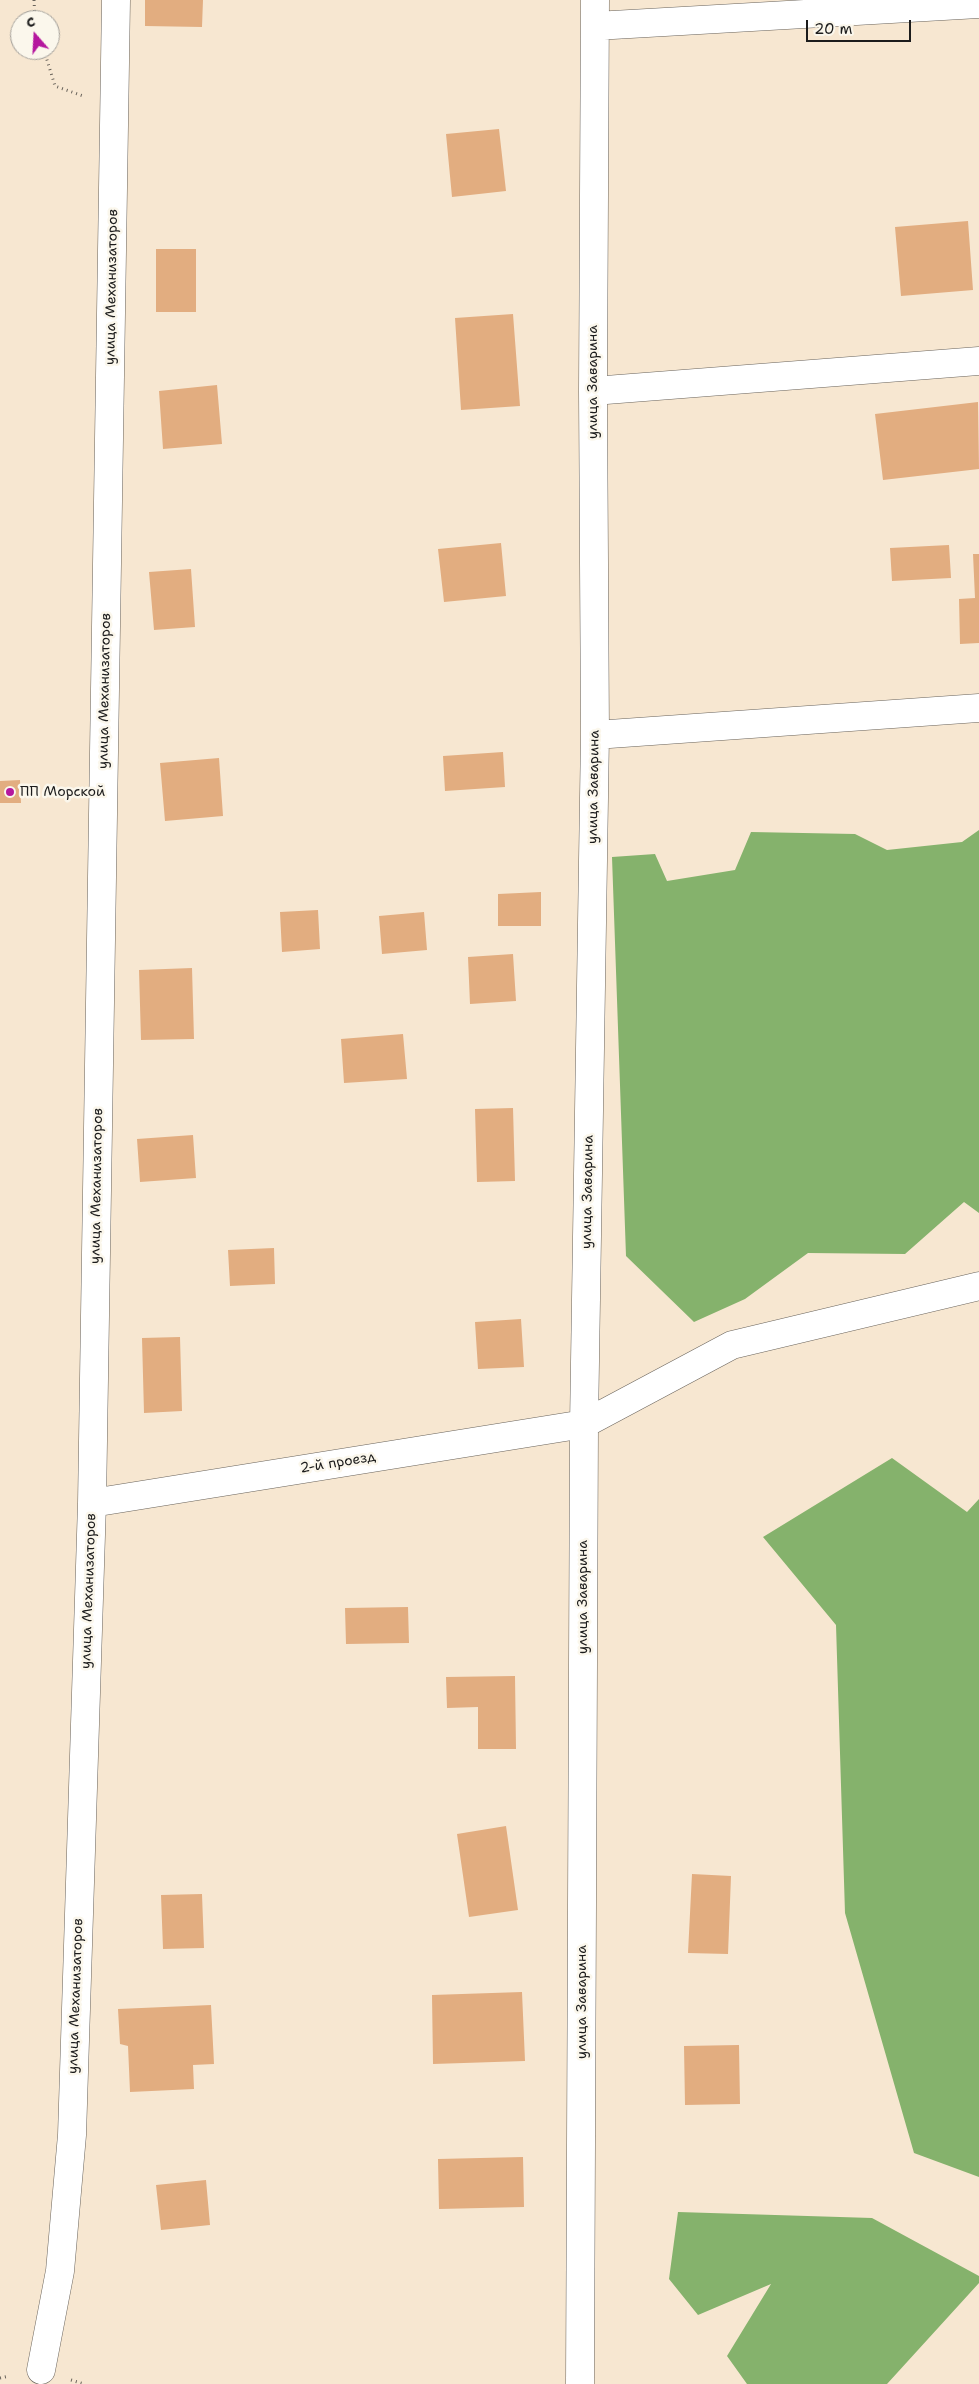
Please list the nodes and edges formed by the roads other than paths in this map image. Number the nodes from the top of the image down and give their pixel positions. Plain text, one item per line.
1 (116, 0) edge
2 (979, 4) edge
3 (595, 13) edge
4 (979, 361) edge
5 (592, 391) junction
6 (979, 708) edge
7 (595, 735) junction
8 (979, 1286) edge
9 (584, 1424) junction
10 (92, 1502) junction
11 (41, 2370) dead end
12 (580, 2384) edge

1 - 10 street, улица Механизаторов
2 - 3 street
3 - 5 street, улица Заварина
4 - 5 street
5 - 7 street, улица Заварина
6 - 7 street
7 - 9 street, улица Заварина
8 - 9 street, 2-й проезд
9 - 10 street, 2-й проезд
9 - 12 street, улица Заварина
10 - 11 street, улица Механизаторов

